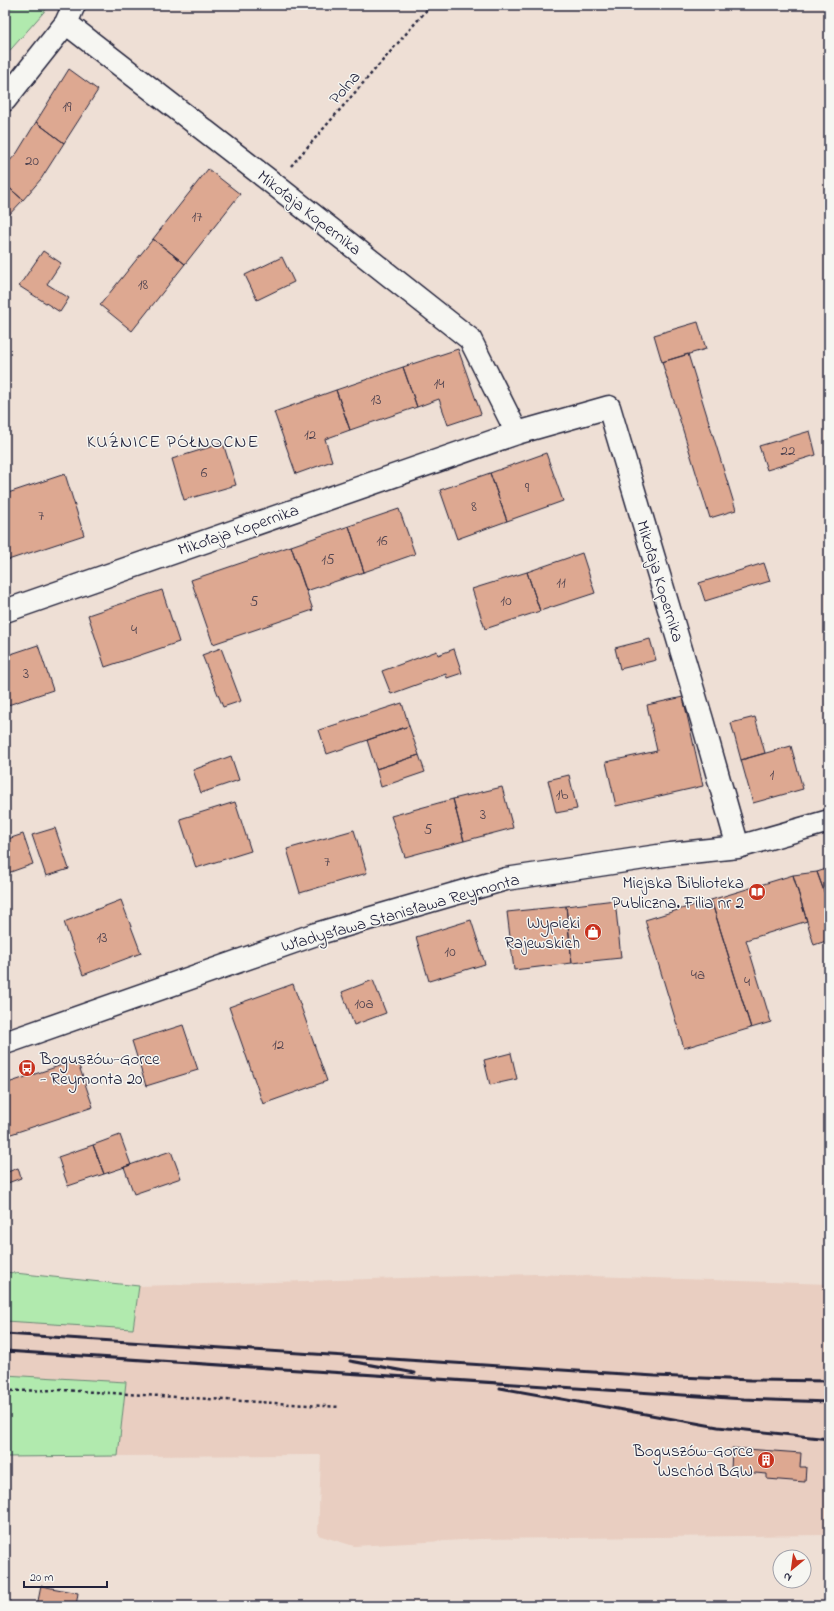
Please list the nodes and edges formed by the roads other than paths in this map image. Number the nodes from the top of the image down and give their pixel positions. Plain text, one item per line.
1 (70, 14) edge
2 (5, 100) edge
3 (517, 433) junction
4 (5, 610) edge
5 (829, 821) edge
6 (738, 847) junction
7 (5, 1043) edge

1 - 2 street
1 - 3 street, Mikołaja Kopernika
3 - 4 street, Mikołaja Kopernika
3 - 6 street, Mikołaja Kopernika
5 - 6 street, Władysława Stanisława Reymonta
6 - 7 street, Władysława Stanisława Reymonta

